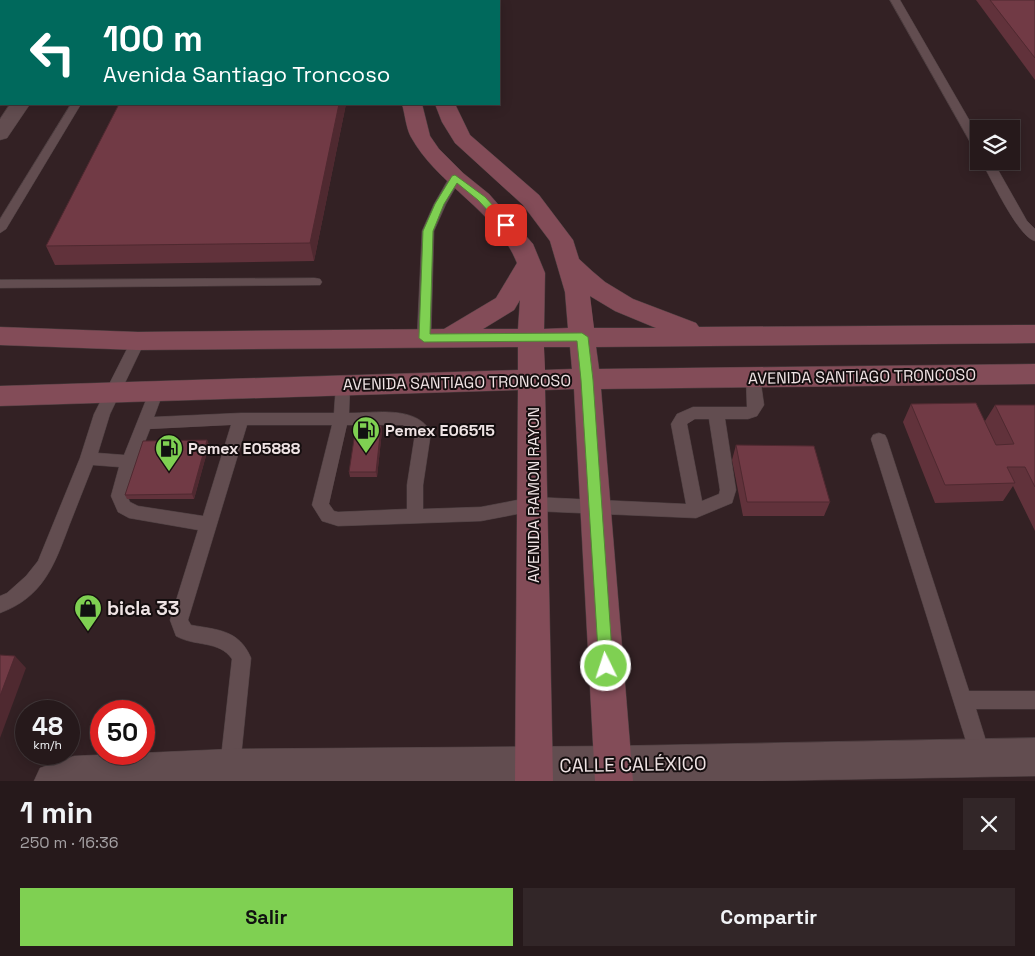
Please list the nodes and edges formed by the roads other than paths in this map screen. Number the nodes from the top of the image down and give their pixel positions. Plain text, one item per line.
1 (895, 0) edge
2 (19, 105) edge
3 (75, 105) edge
4 (412, 105) edge
5 (445, 105) edge
6 (970, 131) edge
7 (0, 134) edge
8 (992, 170) edge
9 (455, 178) junction
10 (0, 229) edge
11 (1035, 237) edge
12 (529, 262) junction
13 (569, 263) junction
14 (315, 282) dead end
15 (0, 284) edge
16 (1035, 334) edge
17 (0, 336) edge
18 (582, 337) junction
19 (710, 337) junction
20 (424, 338) junction
21 (450, 338) junction
22 (531, 338) junction
23 (138, 341) junction
24 (1035, 374) edge
25 (753, 378) junction
26 (532, 380) junction
27 (587, 380) junction
28 (344, 384) junction
29 (157, 390) junction
30 (113, 391) junction
31 (0, 396) edge
32 (716, 413) junction
33 (242, 419) junction
34 (341, 419) junction
35 (144, 423) junction
36 (879, 439) dead end
37 (88, 458) junction
38 (129, 462) junction
39 (533, 504) junction
40 (596, 508) junction
41 (696, 511) junction
42 (415, 516) junction
43 (209, 524) junction
44 (0, 605) edge
45 (962, 700) junction
46 (1035, 700) edge
47 (1035, 757) edge
48 (981, 758) junction
49 (230, 768) junction
50 (533, 773) edge
51 (613, 773) edge
52 (53, 781) edge

1 - 6 lane
2 - 7 street
3 - 10 lane
4 - 9 main road, AVENIDA RAMON RAYON
5 - 13 main road
8 - 11 lane
9 - 12 main road, AVENIDA RAMON RAYON
9 - 20 lane
12 - 21 main road
12 - 22 main road, AVENIDA RAMON RAYON
13 - 18 main road
13 - 19 main road
14 - 15 lane
16 - 19 main road
17 - 23 main road
18 - 19 main road
18 - 22 main road
18 - 27 main road
20 - 21 main road
20 - 23 main road
21 - 22 main road
22 - 26 main road, AVENIDA RAMON RAYON
23 - 30 lane
24 - 25 main road, AVENIDA SANTIAGO TRONCOSO
25 - 27 main road, AVENIDA SANTIAGO TRONCOSO
25 - 32 lane
26 - 27 main road, AVENIDA SANTIAGO TRONCOSO
26 - 28 main road, AVENIDA SANTIAGO TRONCOSO
26 - 39 main road, AVENIDA RAMON RAYON
27 - 40 main road
28 - 29 main road, AVENIDA SANTIAGO TRONCOSO
28 - 34 lane
29 - 30 main road, AVENIDA SANTIAGO TRONCOSO
29 - 35 lane
30 - 31 main road, AVENIDA SANTIAGO TRONCOSO
30 - 37 lane
32 - 41 lane
32 - 41 lane
33 - 34 lane
33 - 35 lane
33 - 43 lane
34 - 42 lane
34 - 42 lane
35 - 38 lane
36 - 45 lane
37 - 38 lane
37 - 44 lane
38 - 43 lane
39 - 40 lane
39 - 42 lane
39 - 50 main road, AVENIDA RAMON RAYON
40 - 41 lane
40 - 51 main road
43 - 49 lane
45 - 46 lane
45 - 48 lane
47 - 48 street, CALLE CALÉXICO
48 - 51 street, CALLE CALÉXICO
49 - 50 street, CALLE CALÉXICO
49 - 52 street, CALLE CALÉXICO
50 - 51 street, CALLE CALÉXICO

